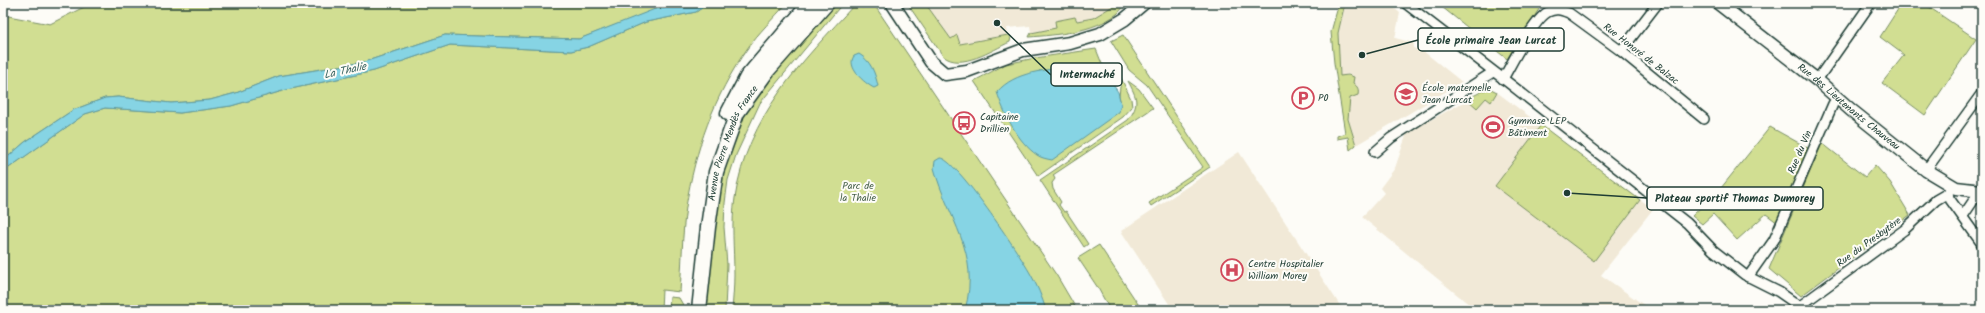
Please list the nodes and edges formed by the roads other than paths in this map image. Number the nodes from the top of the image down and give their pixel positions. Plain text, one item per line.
1 (810, 3) edge
2 (827, 3) edge
3 (892, 3) edge
4 (1144, 3) edge
5 (1404, 3) edge
6 (1658, 3) edge
7 (1719, 3) edge
8 (1871, 3) edge
9 (1621, 51) junction
10 (1493, 72) junction
11 (1503, 79) junction
12 (1818, 80) junction
13 (1982, 92) edge
14 (1838, 98) junction
15 (1704, 118) dead end
16 (1375, 152) dead end
17 (1926, 170) junction
18 (1950, 189) junction
19 (1981, 191) edge
20 (1963, 216) junction
21 (1982, 244) edge
22 (1748, 277) junction
23 (1802, 308) edge
24 (698, 310) edge

1 - 24 main road, Avenue Pierre Mendès France
2 - 24 main road, Avenue Pierre Mendès France
3 - 4 street
5 - 10 street
6 - 9 street
7 - 12 street, Rue des Lieutenants Chauveau
8 - 12 street
9 - 11 street, Rue Honoré de Balzac
9 - 15 street, Rue Honoré de Balzac
10 - 11 street
10 - 16 street
11 - 22 street
12 - 14 street, Rue des Lieutenants Chauveau
13 - 17 street
14 - 17 street, Rue des Lieutenants Chauveau
14 - 22 street, Rue du Vin
17 - 18 street, Rue des Lieutenants Chauveau
18 - 19 street
18 - 20 street, Rue des Lieutenants Chauveau
18 - 23 street, Rue du Presbytère
19 - 20 street
20 - 21 street, Rue des Lieutenants Chauveau
22 - 23 street

